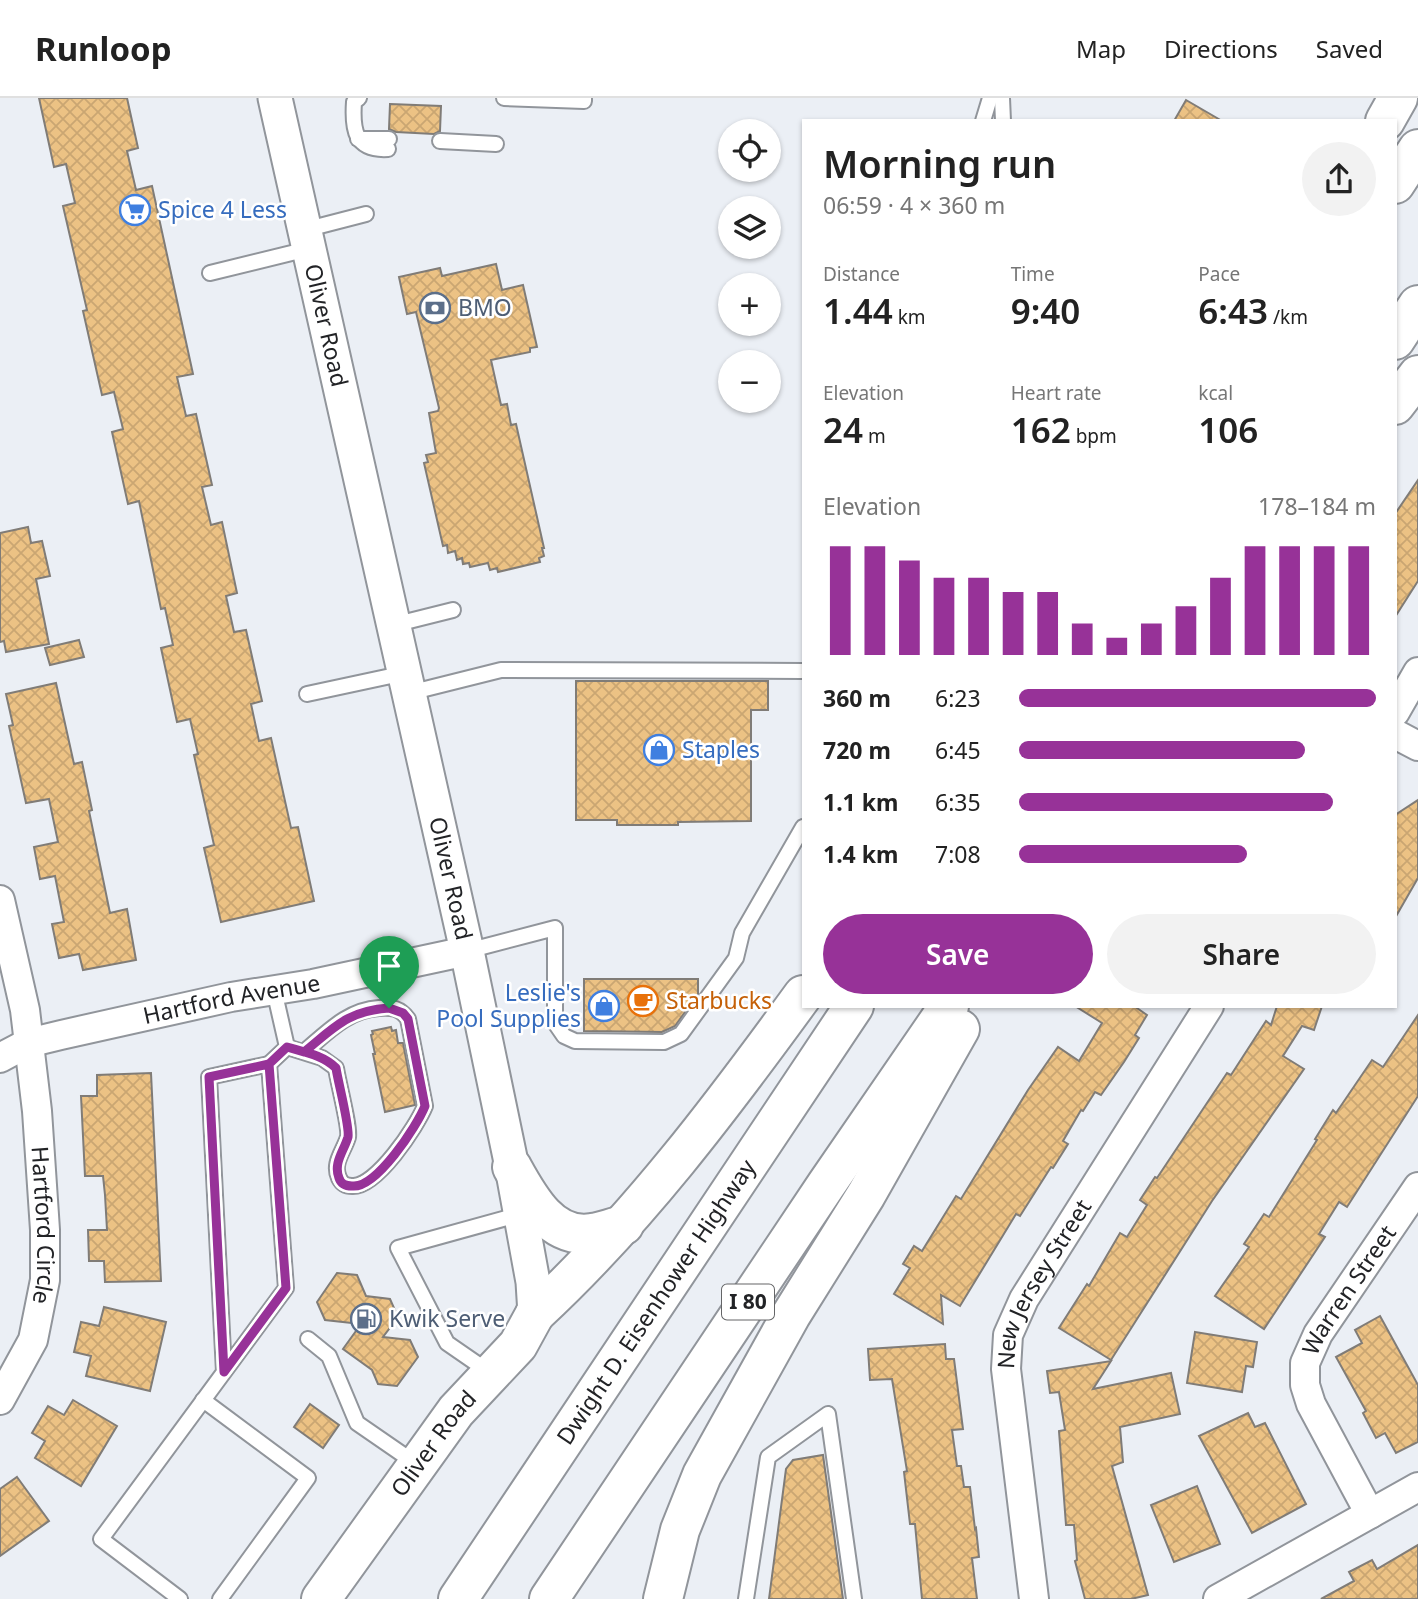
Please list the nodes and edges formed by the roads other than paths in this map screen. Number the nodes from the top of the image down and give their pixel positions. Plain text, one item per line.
1 (275, 98) edge
2 (359, 98) edge
3 (504, 98) edge
4 (584, 98) edge
5 (990, 98) edge
6 (1002, 98) edge
7 (1398, 98) edge
8 (984, 119) edge
9 (1003, 119) edge
10 (1386, 119) edge
11 (388, 144) dead end
12 (440, 146) dead end
13 (496, 149) dead end
14 (1418, 149) edge
15 (1397, 181) edge
16 (366, 214) dead end
17 (306, 239) junction
18 (210, 273) dead end
19 (1418, 305) edge
20 (1397, 337) edge
21 (1418, 375) edge
22 (1397, 402) edge
23 (453, 610) dead end
24 (394, 625) junction
25 (802, 671) edge
26 (1418, 672) edge
27 (407, 683) junction
28 (307, 694) dead end
29 (1397, 709) edge
30 (1397, 735) edge
31 (1418, 746) edge
32 (802, 829) edge
33 (0, 900) edge
34 (467, 951) junction
35 (274, 990) junction
36 (802, 996) edge
37 (853, 1008) edge
38 (948, 1008) edge
39 (972, 1008) edge
40 (1208, 1008) edge
41 (29, 1043) junction
42 (287, 1047) junction
43 (304, 1052) junction
44 (0, 1058) edge
45 (269, 1064) junction
46 (512, 1167) junction
47 (1418, 1187) edge
48 (521, 1214) junction
49 (624, 1224) junction
50 (535, 1314) junction
51 (308, 1339) dead end
52 (224, 1372) junction
53 (492, 1374) junction
54 (0, 1400) edge
55 (204, 1400) junction
56 (416, 1464) junction
57 (1418, 1487) edge
58 (1370, 1514) junction
59 (180, 1599) edge
60 (220, 1599) edge
61 (321, 1599) edge
62 (458, 1599) edge
63 (549, 1599) edge
64 (663, 1599) edge
65 (747, 1599) edge
66 (854, 1599) edge
67 (1034, 1599) edge
68 (1218, 1599) edge

1 - 17 street, Oliver Road
2 - 11 lane
3 - 4 lane
5 - 8 lane
6 - 9 lane
7 - 10 main road
12 - 13 lane
14 - 15 main road
16 - 17 lane
17 - 18 lane
17 - 24 street, Oliver Road
19 - 20 main road
21 - 22 main road
23 - 24 lane
24 - 27 street, Oliver Road
25 - 27 lane
26 - 29 street
27 - 28 lane
27 - 34 street, Oliver Road
30 - 31 street
32 - 34 lane
33 - 41 street, Hartford Circle
34 - 35 street, Hartford Avenue
34 - 46 street, Oliver Road
35 - 41 street, Hartford Avenue
35 - 42 lane
36 - 49 main road
37 - 62 main road, Dwight D. Eisenhower Highway
38 - 63 main road, I 80
39 - 64 main road
40 - 67 street, New Jersey Street
41 - 44 street, Hartford Avenue
41 - 54 street, Hartford Circle
42 - 43 lane
42 - 45 lane
43 - 43 lane
45 - 52 lane
45 - 52 lane
46 - 48 street, Oliver Road
46 - 49 main road
47 - 58 street, Warren Street
48 - 50 street, Oliver Road
48 - 53 lane
49 - 50 main road
50 - 53 main road, Oliver Road
51 - 56 lane
52 - 55 lane
53 - 56 main road, Oliver Road
55 - 59 lane
55 - 60 lane
56 - 61 main road, Oliver Road
57 - 58 street
58 - 68 street
65 - 66 lane

